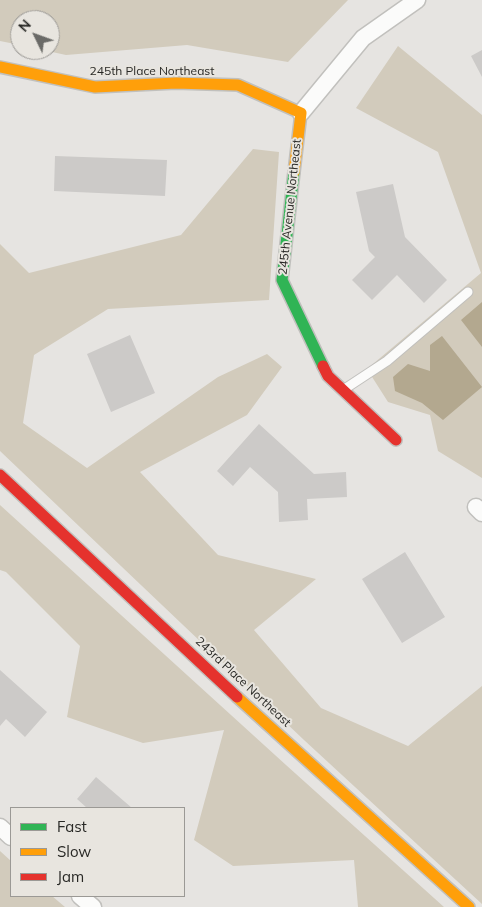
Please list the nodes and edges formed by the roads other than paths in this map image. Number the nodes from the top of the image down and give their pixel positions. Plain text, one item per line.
1 (417, 0) edge
2 (0, 67) edge
3 (301, 113) junction
4 (468, 292) dead end
5 (343, 390) junction
6 (396, 440) dead end
7 (0, 475) edge
8 (0, 828) edge
9 (10, 836) edge
10 (81, 897) edge
11 (94, 907) edge
12 (469, 907) edge

1 - 3 street
2 - 3 street, 245th Place Northeast
3 - 5 street, 245th Avenue Northeast
4 - 5 lane
5 - 6 street, 245th Avenue Northeast
7 - 12 street, 243rd Place Northeast
8 - 9 street
10 - 11 street

